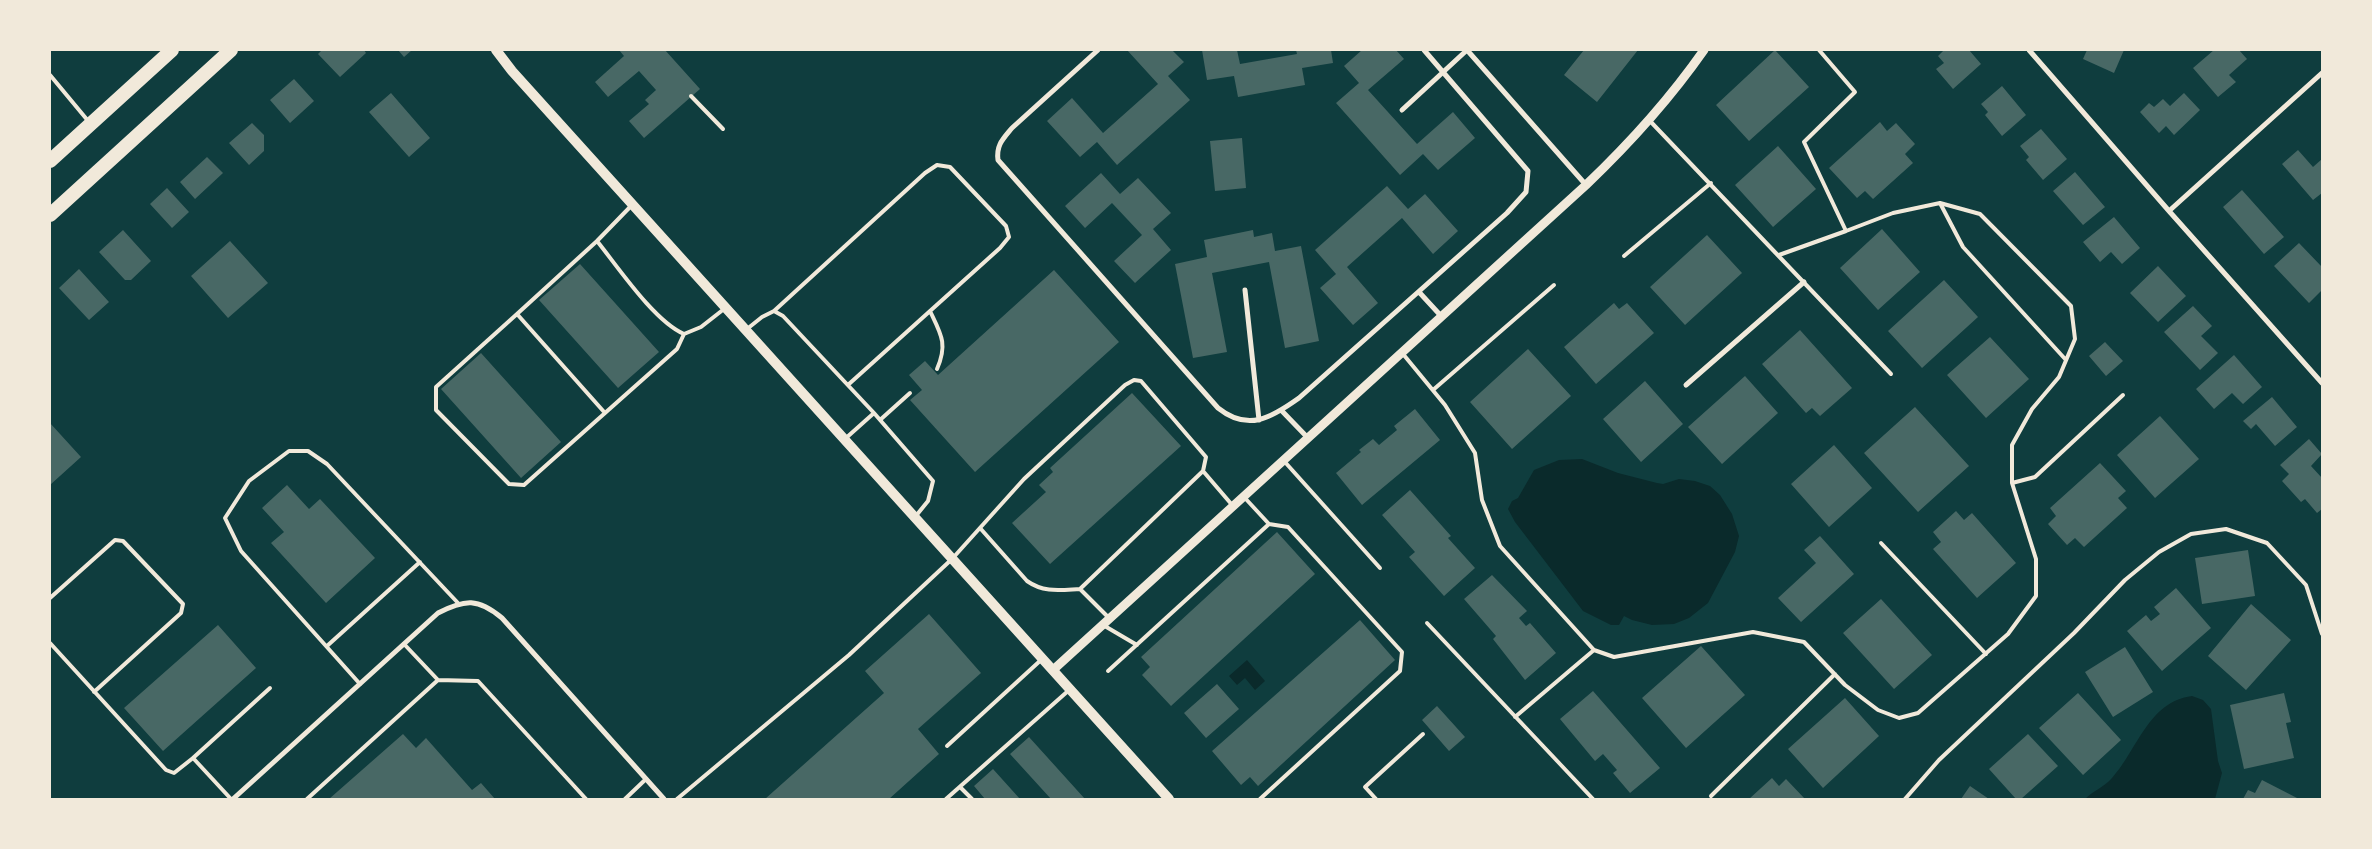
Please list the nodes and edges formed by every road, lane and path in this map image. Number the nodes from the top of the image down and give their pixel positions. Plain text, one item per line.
1 (172, 50) edge
2 (231, 50) edge
3 (496, 50) edge
4 (1098, 50) edge
5 (1424, 50) edge
6 (1467, 50) edge
7 (1704, 50) edge
8 (1819, 50) edge
9 (2029, 50) edge
10 (1443, 72) junction
11 (2322, 73) edge
12 (50, 75) edge
13 (691, 96) dead end
14 (1402, 110) dead end
15 (1650, 121) junction
16 (91, 124) junction
17 (723, 129) dead end
18 (50, 160) edge
19 (1711, 183) junction
20 (1586, 185) junction
21 (1940, 203) junction
22 (632, 204) junction
23 (2169, 211) junction
24 (50, 215) edge
25 (1846, 231) junction
26 (597, 241) junction
27 (1778, 255) junction
28 (1624, 256) dead end
29 (1804, 282) junction
30 (1554, 285) dead end
31 (1245, 290) dead end
32 (1419, 292) junction
33 (726, 308) junction
34 (930, 310) junction
35 (774, 311) junction
36 (517, 314) junction
37 (1443, 317) junction
38 (746, 330) junction
39 (684, 334) junction
40 (1403, 354) junction
41 (2066, 360) junction
42 (937, 369) dead end
43 (1891, 374) dead end
44 (2322, 383) edge
45 (849, 384) junction
46 (1686, 385) dead end
47 (1432, 390) junction
48 (910, 393) dead end
49 (2123, 396) dead end
50 (1281, 410) junction
51 (874, 412) junction
52 (605, 413) junction
53 (880, 420) junction
54 (1259, 420) junction
55 (844, 439) junction
56 (1309, 439) junction
57 (1284, 461) junction
58 (1203, 472) junction
59 (2012, 483) junction
60 (1244, 497) junction
61 (1233, 506) junction
62 (915, 517) junction
63 (1269, 524) junction
64 (980, 528) junction
65 (1881, 543) dead end
66 (952, 559) junction
67 (420, 562) junction
68 (1380, 568) dead end
69 (1080, 589) junction
70 (50, 598) edge
71 (458, 603) junction
72 (1106, 622) junction
73 (1427, 623) dead end
74 (2322, 634) edge
75 (50, 643) edge
76 (404, 644) junction
77 (1137, 644) junction
78 (327, 646) junction
79 (1594, 650) junction
80 (1986, 654) junction
81 (1043, 659) junction
82 (1053, 670) junction
83 (1108, 671) dead end
84 (1835, 674) junction
85 (438, 680) junction
86 (360, 684) junction
87 (270, 688) dead end
88 (1070, 689) junction
89 (94, 692) junction
90 (1515, 717) junction
91 (1423, 734) dead end
92 (947, 746) dead end
93 (193, 758) junction
94 (646, 779) junction
95 (960, 787) junction
96 (1710, 796) dead end
97 (232, 799) edge
98 (307, 799) edge
99 (586, 799) edge
100 (625, 799) edge
101 (664, 799) edge
102 (677, 799) edge
103 (946, 799) edge
104 (972, 799) edge
105 (1169, 799) edge
106 (1260, 799) edge
107 (1376, 799) edge
108 (1593, 799) edge
109 (1905, 799) edge

1 - 16 highway
2 - 24 highway
3 - 22 main road
4 - 54 street
5 - 10 street
6 - 10 street
6 - 20 street
7 - 15 street
8 - 25 lane
9 - 23 street
10 - 14 street
10 - 32 street
11 - 23 street
12 - 16 lane
13 - 17 lane
15 - 19 lane
15 - 20 street
16 - 18 highway
19 - 27 lane
19 - 28 lane
20 - 37 street
21 - 25 lane
21 - 41 lane
21 - 41 lane
22 - 26 lane
22 - 33 main road
23 - 44 street
25 - 27 lane
26 - 36 lane
26 - 39 lane
27 - 29 lane
29 - 43 lane
29 - 46 street
30 - 47 lane
31 - 54 street
32 - 37 street
32 - 50 street
33 - 38 main road
33 - 39 lane
34 - 35 lane
34 - 42 lane
34 - 45 lane
35 - 38 lane
35 - 45 lane
36 - 52 lane
36 - 52 lane
37 - 40 street
38 - 55 main road
39 - 52 lane
40 - 47 lane
40 - 56 street
41 - 59 lane
45 - 51 lane
47 - 79 lane
48 - 53 lane
49 - 59 lane
50 - 54 street
50 - 56 street
51 - 53 lane
51 - 55 lane
53 - 62 lane
55 - 62 main road
56 - 57 street
57 - 60 street
57 - 68 lane
58 - 61 lane
58 - 64 lane
58 - 69 lane
59 - 80 lane
60 - 61 street
60 - 63 lane
61 - 72 street
62 - 66 main road
63 - 77 lane
63 - 106 lane
64 - 66 lane
64 - 69 lane
65 - 80 lane
66 - 81 main road
66 - 102 lane
67 - 71 lane
67 - 78 lane
67 - 78 lane
69 - 72 lane
70 - 89 lane
71 - 76 street
71 - 94 street
72 - 77 lane
72 - 82 street
73 - 90 lane
74 - 109 lane
75 - 89 lane
76 - 85 lane
76 - 86 street
77 - 83 lane
78 - 86 lane
79 - 84 lane
79 - 90 lane
80 - 84 lane
81 - 82 main road
81 - 92 lane
82 - 88 main road
84 - 96 lane
85 - 98 lane
85 - 99 lane
86 - 97 street
87 - 93 lane
88 - 95 lane
88 - 105 main road
89 - 93 lane
90 - 108 lane
91 - 107 lane
93 - 97 lane
94 - 100 lane
94 - 101 street
95 - 103 lane
95 - 104 lane

